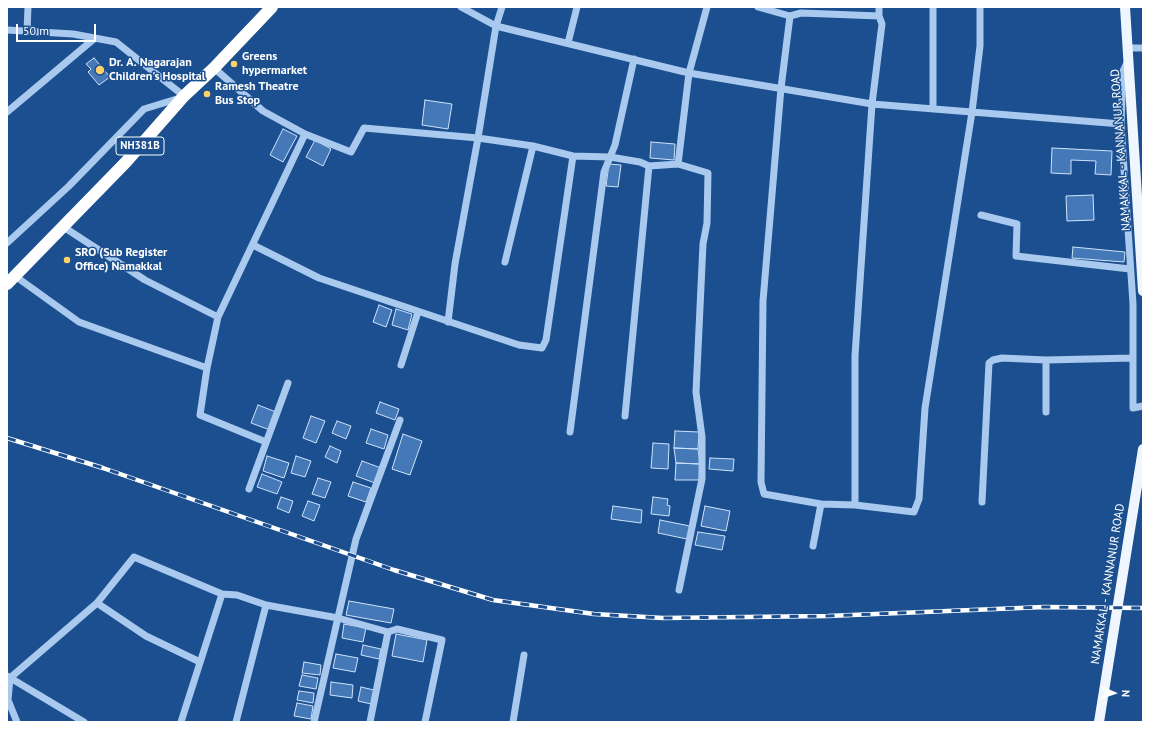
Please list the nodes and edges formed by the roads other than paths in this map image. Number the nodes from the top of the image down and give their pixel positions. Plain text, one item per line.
1 (28, 7) edge
2 (272, 7) edge
3 (461, 7) edge
4 (502, 7) edge
5 (577, 7) edge
6 (707, 7) edge
7 (758, 7) edge
8 (879, 7) edge
9 (933, 7) edge
10 (980, 7) edge
11 (1125, 7) edge
12 (790, 16) junction
13 (879, 16) junction
14 (496, 26) junction
15 (7, 30) edge
16 (27, 32) junction
17 (95, 38) junction
18 (568, 43) junction
19 (1128, 48) junction
20 (1143, 48) edge
21 (634, 59) junction
22 (1129, 61) junction
23 (214, 68) junction
24 (689, 73) junction
25 (780, 88) junction
26 (184, 96) junction
27 (872, 104) junction
28 (933, 109) junction
29 (7, 112) edge
30 (972, 112) junction
31 (1121, 124) junction
32 (305, 134) junction
33 (478, 138) junction
34 (533, 146) junction
35 (573, 156) junction
36 (610, 157) junction
37 (678, 164) junction
38 (649, 166) junction
39 (981, 215) dead end
40 (62, 226) junction
41 (7, 243) edge
42 (253, 245) junction
43 (505, 262) dead end
44 (1130, 269) junction
45 (11, 280) edge
46 (1143, 291) edge
47 (418, 312) junction
48 (218, 317) junction
49 (448, 322) junction
50 (1133, 358) junction
51 (1046, 360) junction
52 (401, 365) dead end
53 (207, 368) junction
54 (288, 383) dead end
55 (1143, 406) edge
56 (1046, 412) dead end
57 (625, 416) dead end
58 (400, 420) dead end
59 (570, 432) dead end
60 (266, 442) junction
61 (1143, 449) edge
62 (249, 489) dead end
63 (982, 502) dead end
64 (821, 504) junction
65 (855, 505) junction
66 (813, 546) dead end
67 (680, 590) dead end
68 (222, 594) junction
69 (97, 603) junction
70 (266, 605) junction
71 (338, 618) junction
72 (388, 632) junction
73 (524, 655) dead end
74 (200, 662) junction
75 (8, 677) edge
76 (17, 722) edge
77 (84, 722) edge
78 (181, 722) edge
79 (236, 722) edge
80 (314, 722) edge
81 (370, 722) edge
82 (425, 722) edge
83 (513, 722) edge
84 (1099, 722) edge

1 - 16 street
2 - 23 highway, NH381B
3 - 14 street
4 - 14 street
5 - 18 street
6 - 24 street
7 - 12 street
8 - 13 street
9 - 28 street
10 - 30 street
11 - 19 main road, NAMAKKAL - KANNANUR ROAD
12 - 13 street
12 - 25 street
13 - 27 street
14 - 18 street
14 - 33 street
15 - 16 street
16 - 17 street
17 - 26 street
17 - 29 street
18 - 21 street
19 - 20 street
19 - 22 main road, NAMAKKAL - KANNANUR ROAD
21 - 24 street
21 - 36 street
22 - 31 street
22 - 46 main road, NAMAKKAL - KANNANUR ROAD
23 - 26 highway, NH381B
23 - 32 street
24 - 25 street
24 - 37 street
25 - 27 street
25 - 64 street
26 - 40 highway, NH381B
26 - 41 street
27 - 28 street
27 - 65 street
28 - 30 street
30 - 31 street
30 - 65 street
31 - 44 street
32 - 33 street
32 - 42 street
33 - 34 street
33 - 49 street
34 - 35 street
34 - 43 street
35 - 36 street
35 - 49 street
36 - 38 street
36 - 59 street
37 - 38 street
37 - 67 street
38 - 57 street
39 - 44 street
40 - 45 highway, NH381B
40 - 48 street
42 - 47 street
42 - 48 street
44 - 50 street
45 - 53 street
47 - 49 street
47 - 52 street
48 - 53 street
50 - 51 street
50 - 55 street
51 - 56 street
51 - 63 street
53 - 60 street
54 - 60 street
58 - 71 street
60 - 62 street
61 - 84 main road, NAMAKKAL - KANNANUR ROAD
64 - 65 street
64 - 66 street
68 - 69 street
68 - 70 street
68 - 74 street
69 - 74 street
69 - 75 street
70 - 71 street
70 - 79 street
71 - 72 street
71 - 80 street
72 - 81 street
72 - 82 street
73 - 83 street
74 - 78 street
75 - 76 street
75 - 77 street

